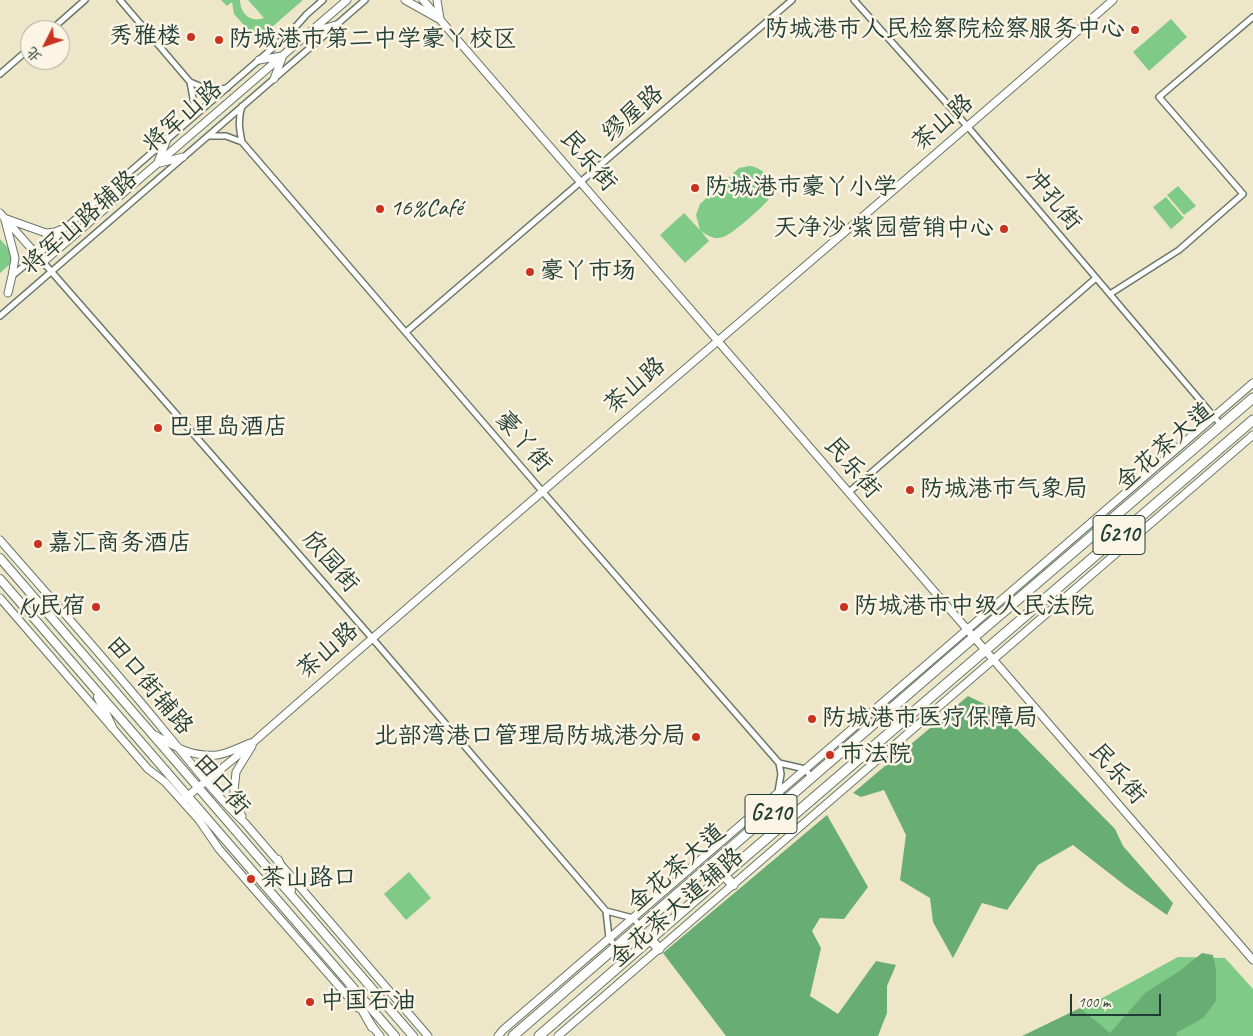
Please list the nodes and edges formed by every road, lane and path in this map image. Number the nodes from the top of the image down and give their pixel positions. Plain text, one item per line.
1 (85, 0) edge
2 (120, 0) edge
3 (323, 0) edge
4 (347, 0) edge
5 (365, 0) edge
6 (405, 0) edge
7 (423, 0) edge
8 (437, 0) edge
9 (792, 0) edge
10 (854, 0) edge
11 (1112, 0) edge
12 (340, 4) edge
13 (1253, 17) edge
14 (62, 20) edge
15 (440, 20) junction
16 (336, 25) junction
17 (309, 33) junction
18 (282, 56) junction
19 (20, 57) edge
20 (259, 60) junction
21 (0, 74) edge
22 (274, 78) junction
23 (190, 82) junction
24 (228, 88) junction
25 (242, 106) junction
26 (192, 118) junction
27 (968, 127) junction
28 (207, 136) junction
29 (167, 139) junction
30 (242, 142) junction
31 (183, 157) junction
32 (157, 164) junction
33 (581, 182) junction
34 (128, 189) junction
35 (100, 198) junction
36 (2, 216) edge
37 (65, 228) junction
38 (37, 255) junction
39 (43, 262) junction
40 (51, 271) junction
41 (12, 276) junction
42 (1096, 278) junction
43 (8, 293) dead end
44 (1110, 294) junction
45 (0, 316) edge
46 (406, 332) junction
47 (718, 341) junction
48 (1253, 383) edge
49 (1253, 398) edge
50 (1214, 417) junction
51 (1253, 420) edge
52 (1221, 425) junction
53 (1253, 435) edge
54 (542, 491) junction
55 (849, 492) junction
56 (0, 540) edge
57 (0, 558) edge
58 (0, 579) edge
59 (0, 598) edge
60 (967, 629) junction
61 (974, 637) junction
62 (372, 638) junction
63 (986, 651) junction
64 (993, 660) junction
65 (94, 688) junction
66 (112, 727) junction
67 (152, 733) junction
68 (255, 741) junction
69 (178, 749) junction
70 (779, 762) junction
71 (805, 769) junction
72 (812, 778) junction
73 (205, 781) junction
74 (198, 787) junction
75 (823, 790) junction
76 (778, 792) junction
77 (185, 798) junction
78 (831, 800) junction
79 (786, 801) junction
80 (245, 823) junction
81 (278, 860) junction
82 (724, 875) junction
83 (732, 885) junction
84 (294, 899) junction
85 (606, 911) junction
86 (633, 918) junction
87 (640, 926) junction
88 (609, 938) junction
89 (650, 939) junction
90 (616, 947) junction
91 (659, 948) junction
92 (1253, 960) edge
93 (343, 975) junction
94 (526, 1025) junction
95 (372, 1027) junction
96 (380, 1036) edge
97 (395, 1036) edge
98 (413, 1036) edge
99 (428, 1036) edge
100 (498, 1036) edge
101 (506, 1036) edge
102 (513, 1036) edge
103 (539, 1036) edge
104 (558, 1036) edge

1 - 14 street
2 - 23 street
3 - 20 street, 将军山路辅路
4 - 12 street, 将军山路
5 - 16 street, 将军山路辅路
6 - 15 street
7 - 15 street, 民乐街
8 - 15 street
9 - 33 street, 缪屋路
10 - 27 street, 冲孔街
11 - 27 street, 茶山路
12 - 17 street, 将军山路
13 - 44 street
15 - 33 street, 民乐街
16 - 17 street
16 - 22 street, 将军山路辅路
17 - 18 street, 将军山路
18 - 20 street
18 - 22 street
18 - 32 street, 将军山路
19 - 21 street
20 - 24 street, 将军山路辅路
22 - 25 street, 将军山路辅路
23 - 24 street
23 - 26 street
24 - 26 street, 将军山路辅路
25 - 28 street, 将军山路辅路
25 - 30 street
26 - 29 street, 将军山路辅路
27 - 42 street, 冲孔街
27 - 47 street, 茶山路
28 - 30 street
28 - 31 street, 将军山路辅路
29 - 32 street
29 - 35 street, 将军山路辅路
30 - 46 street, 豪丫街
31 - 32 street
31 - 40 street, 将军山路辅路
32 - 34 street, 将军山路
33 - 46 street, 缪屋路
33 - 47 street, 民乐街
34 - 35 street
34 - 39 street, 将军山路
35 - 37 street, 将军山路辅路
36 - 37 street
36 - 38 street
36 - 41 street
37 - 38 street, 将军山路辅路
38 - 39 street
38 - 41 street, 将军山路辅路
39 - 40 street, 欣园街
40 - 45 street, 将军山路辅路
40 - 62 street, 欣园街
41 - 43 street
42 - 44 street, 冲孔街
42 - 55 street
44 - 50 street, 冲孔街
46 - 54 street, 豪丫街
47 - 54 street, 茶山路
47 - 55 street, 民乐街
48 - 50 street, 金花茶大道辅路
49 - 52 highway, 金花茶大道 / G210
50 - 52 street, 冲孔街
50 - 60 street, 金花茶大道辅路
51 - 63 highway, 金花茶大道 / G210
52 - 61 highway, 金花茶大道 / G210
53 - 64 street, 金花茶大道辅路
54 - 62 street, 茶山路
54 - 70 street, 豪丫街
55 - 60 street, 民乐街
56 - 69 street, 田口街辅路
57 - 67 main road, 田口街
58 - 65 main road, 田口街
59 - 66 street
60 - 61 street, 民乐街
60 - 71 street, 金花茶大道辅路
61 - 63 street, 民乐街
61 - 72 highway, 金花茶大道 / G210
62 - 68 street, 茶山路
62 - 85 street, 欣园街
63 - 64 street, 民乐街
63 - 75 highway, 金花茶大道 / G210
64 - 78 street, 金花茶大道辅路
64 - 92 street, 民乐街
65 - 66 main road
65 - 77 main road, 田口街
66 - 77 street
67 - 69 street
67 - 74 main road, 田口街
68 - 69 street
68 - 73 street, 茶山路
68 - 80 street
69 - 73 street, 田口街辅路
70 - 71 street
70 - 76 street
71 - 72 street
71 - 76 street, 金花茶大道辅路
72 - 79 highway, 金花茶大道 / G210
73 - 74 street, 茶山路
73 - 80 street, 田口街辅路
74 - 77 street, 茶山路
74 - 84 main road, 田口街
75 - 78 street
75 - 82 highway, 金花茶大道 / G210
76 - 79 street
76 - 86 street, 金花茶大道辅路
77 - 93 main road, 田口街
77 - 95 street
78 - 83 street, 金花茶大道辅路
79 - 87 highway, 金花茶大道 / G210
80 - 81 street, 田口街辅路
81 - 84 main road
81 - 99 street, 田口街辅路
82 - 83 highway
82 - 89 highway, 金花茶大道 / G210
83 - 91 street, 金花茶大道辅路
84 - 98 main road, 田口街
85 - 86 street
85 - 88 street
86 - 87 street
86 - 88 street, 金花茶大道辅路
87 - 90 highway, 金花茶大道 / G210
88 - 90 street
88 - 100 street, 金花茶大道辅路
89 - 91 highway
89 - 103 highway, 金花茶大道 / G210
90 - 94 highway, 金花茶大道 / G210
91 - 104 street, 金花茶大道辅路
93 - 95 main road
93 - 97 main road, 田口街
94 - 101 highway
94 - 102 highway, 金花茶大道 / G210
95 - 96 street

